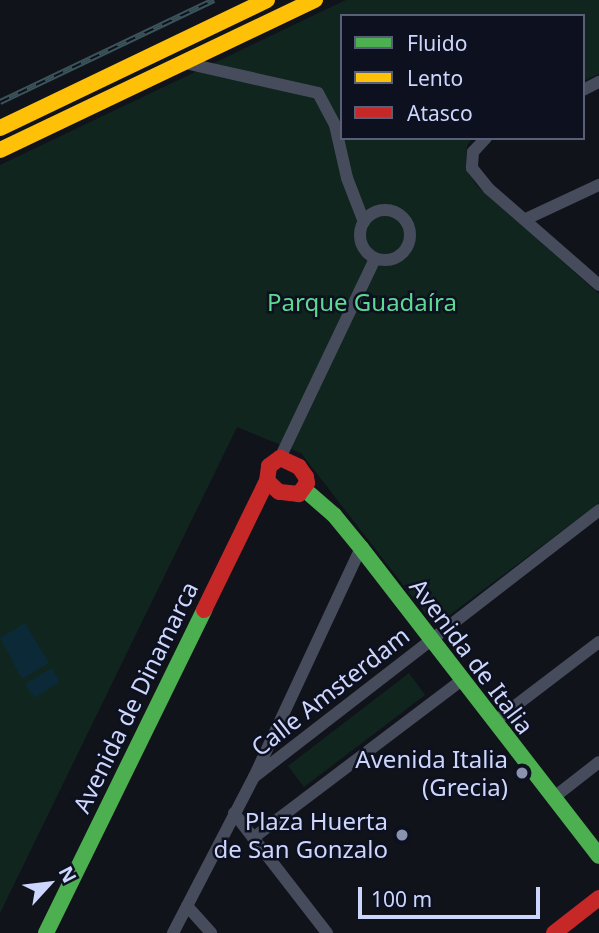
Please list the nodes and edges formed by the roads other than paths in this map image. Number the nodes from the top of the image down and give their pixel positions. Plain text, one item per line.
1 (267, 0) edge
2 (315, 0) edge
3 (184, 62) junction
4 (0, 128) edge
5 (484, 140) edge
6 (0, 150) edge
7 (599, 186) edge
8 (526, 219) junction
9 (363, 222) junction
10 (375, 259) junction
11 (599, 285) edge
12 (280, 458) junction
13 (267, 481) junction
14 (304, 489) junction
15 (599, 510) edge
16 (361, 548) junction
17 (430, 639) junction
18 (599, 642) edge
19 (462, 680) junction
20 (494, 722) junction
21 (599, 762) edge
22 (254, 776) junction
23 (553, 798) junction
24 (234, 813) junction
25 (253, 838) junction
26 (599, 856) edge
27 (599, 898) edge
28 (187, 906) junction
29 (46, 933) edge
30 (173, 933) edge
31 (211, 933) edge
32 (327, 933) edge
33 (554, 933) edge

1 - 4 main road
2 - 3 main road
3 - 6 main road
3 - 9 street
5 - 8 street
7 - 8 street
8 - 11 street
9 - 10 street
9 - 10 street
10 - 12 street
12 - 13 main road
12 - 14 main road
13 - 14 main road
13 - 29 main road, Avenida de Dinamarca
14 - 16 main road, Avenida de Italia
15 - 17 street, Calle Amsterdam
16 - 17 main road, Avenida de Italia
16 - 22 street
17 - 19 main road, Avenida de Italia
17 - 22 street, Calle Amsterdam
18 - 20 street
19 - 20 main road, Avenida de Italia
19 - 25 street
20 - 23 main road, Avenida de Italia
21 - 23 street
22 - 24 street
23 - 26 main road, Avenida de Italia
24 - 25 street
24 - 28 street
25 - 32 street
27 - 33 main road
28 - 30 street
28 - 31 street

